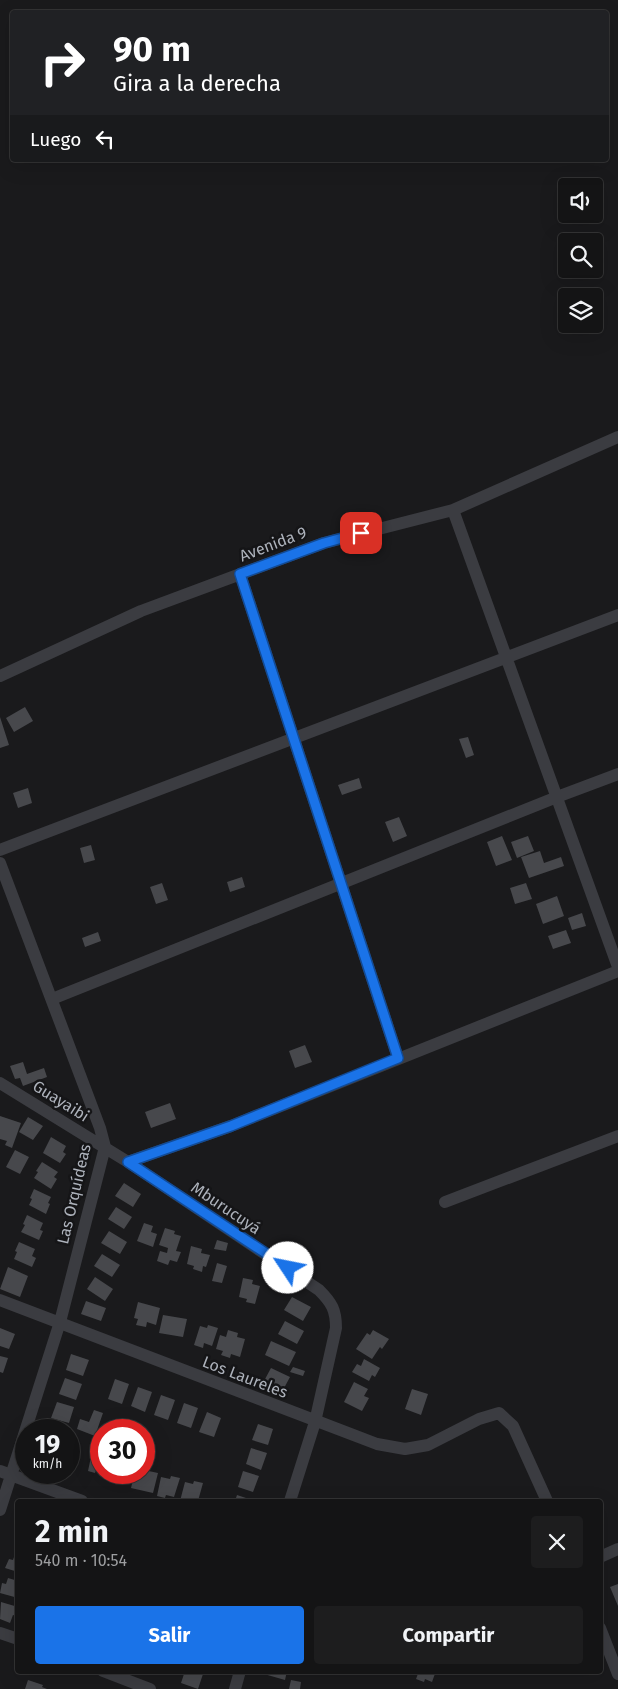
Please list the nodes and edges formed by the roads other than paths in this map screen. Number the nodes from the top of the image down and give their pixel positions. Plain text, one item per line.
1 (618, 437) edge
2 (453, 510) junction
3 (240, 574) junction
4 (618, 616) edge
5 (506, 658) junction
6 (0, 676) edge
7 (294, 738) junction
8 (618, 774) edge
9 (556, 797) junction
10 (0, 850) edge
11 (0, 863) edge
12 (340, 883) junction
13 (618, 967) edge
14 (618, 971) edge
15 (52, 998) junction
16 (398, 1058) junction
17 (0, 1083) edge
18 (618, 1136) edge
19 (105, 1148) junction
20 (128, 1162) junction
21 (445, 1202) dead end
22 (0, 1300) edge
23 (60, 1322) junction
24 (315, 1422) junction
25 (5, 1473) edge
26 (76, 1499) edge
27 (291, 1499) edge
28 (545, 1499) edge
29 (0, 1510) edge
30 (618, 1549) edge
31 (603, 1556) edge
32 (0, 1633) edge
33 (603, 1636) edge
34 (15, 1638) edge
35 (111, 1674) edge
36 (239, 1674) edge
37 (618, 1674) edge
38 (150, 1689) edge
39 (235, 1689) edge

1 - 2 street, Avenida 9
2 - 3 street, Avenida 9
2 - 5 street
3 - 6 street, Avenida 9
3 - 7 street
4 - 5 street
5 - 7 street
5 - 9 street
7 - 10 street
7 - 12 street
8 - 9 street
9 - 12 street
9 - 13 street
11 - 15 street, Las Orquídeas
12 - 15 street
12 - 16 street
14 - 16 street
15 - 19 street, Las Orquídeas
16 - 20 street
17 - 19 street, Guayaibi
18 - 21 street
19 - 20 street, Guayaibi
19 - 23 street, Las Orquídeas
20 - 24 street, Mburucuyá
22 - 23 street, Los Laureles
23 - 24 street, Los Laureles
23 - 25 street, Las Orquídeas
24 - 27 street, Mburucuyá
24 - 28 street, Los Laureles
25 - 26 street
25 - 29 street, Las Orquídeas
30 - 31 street
32 - 34 street
33 - 37 street
35 - 38 street
36 - 39 street

